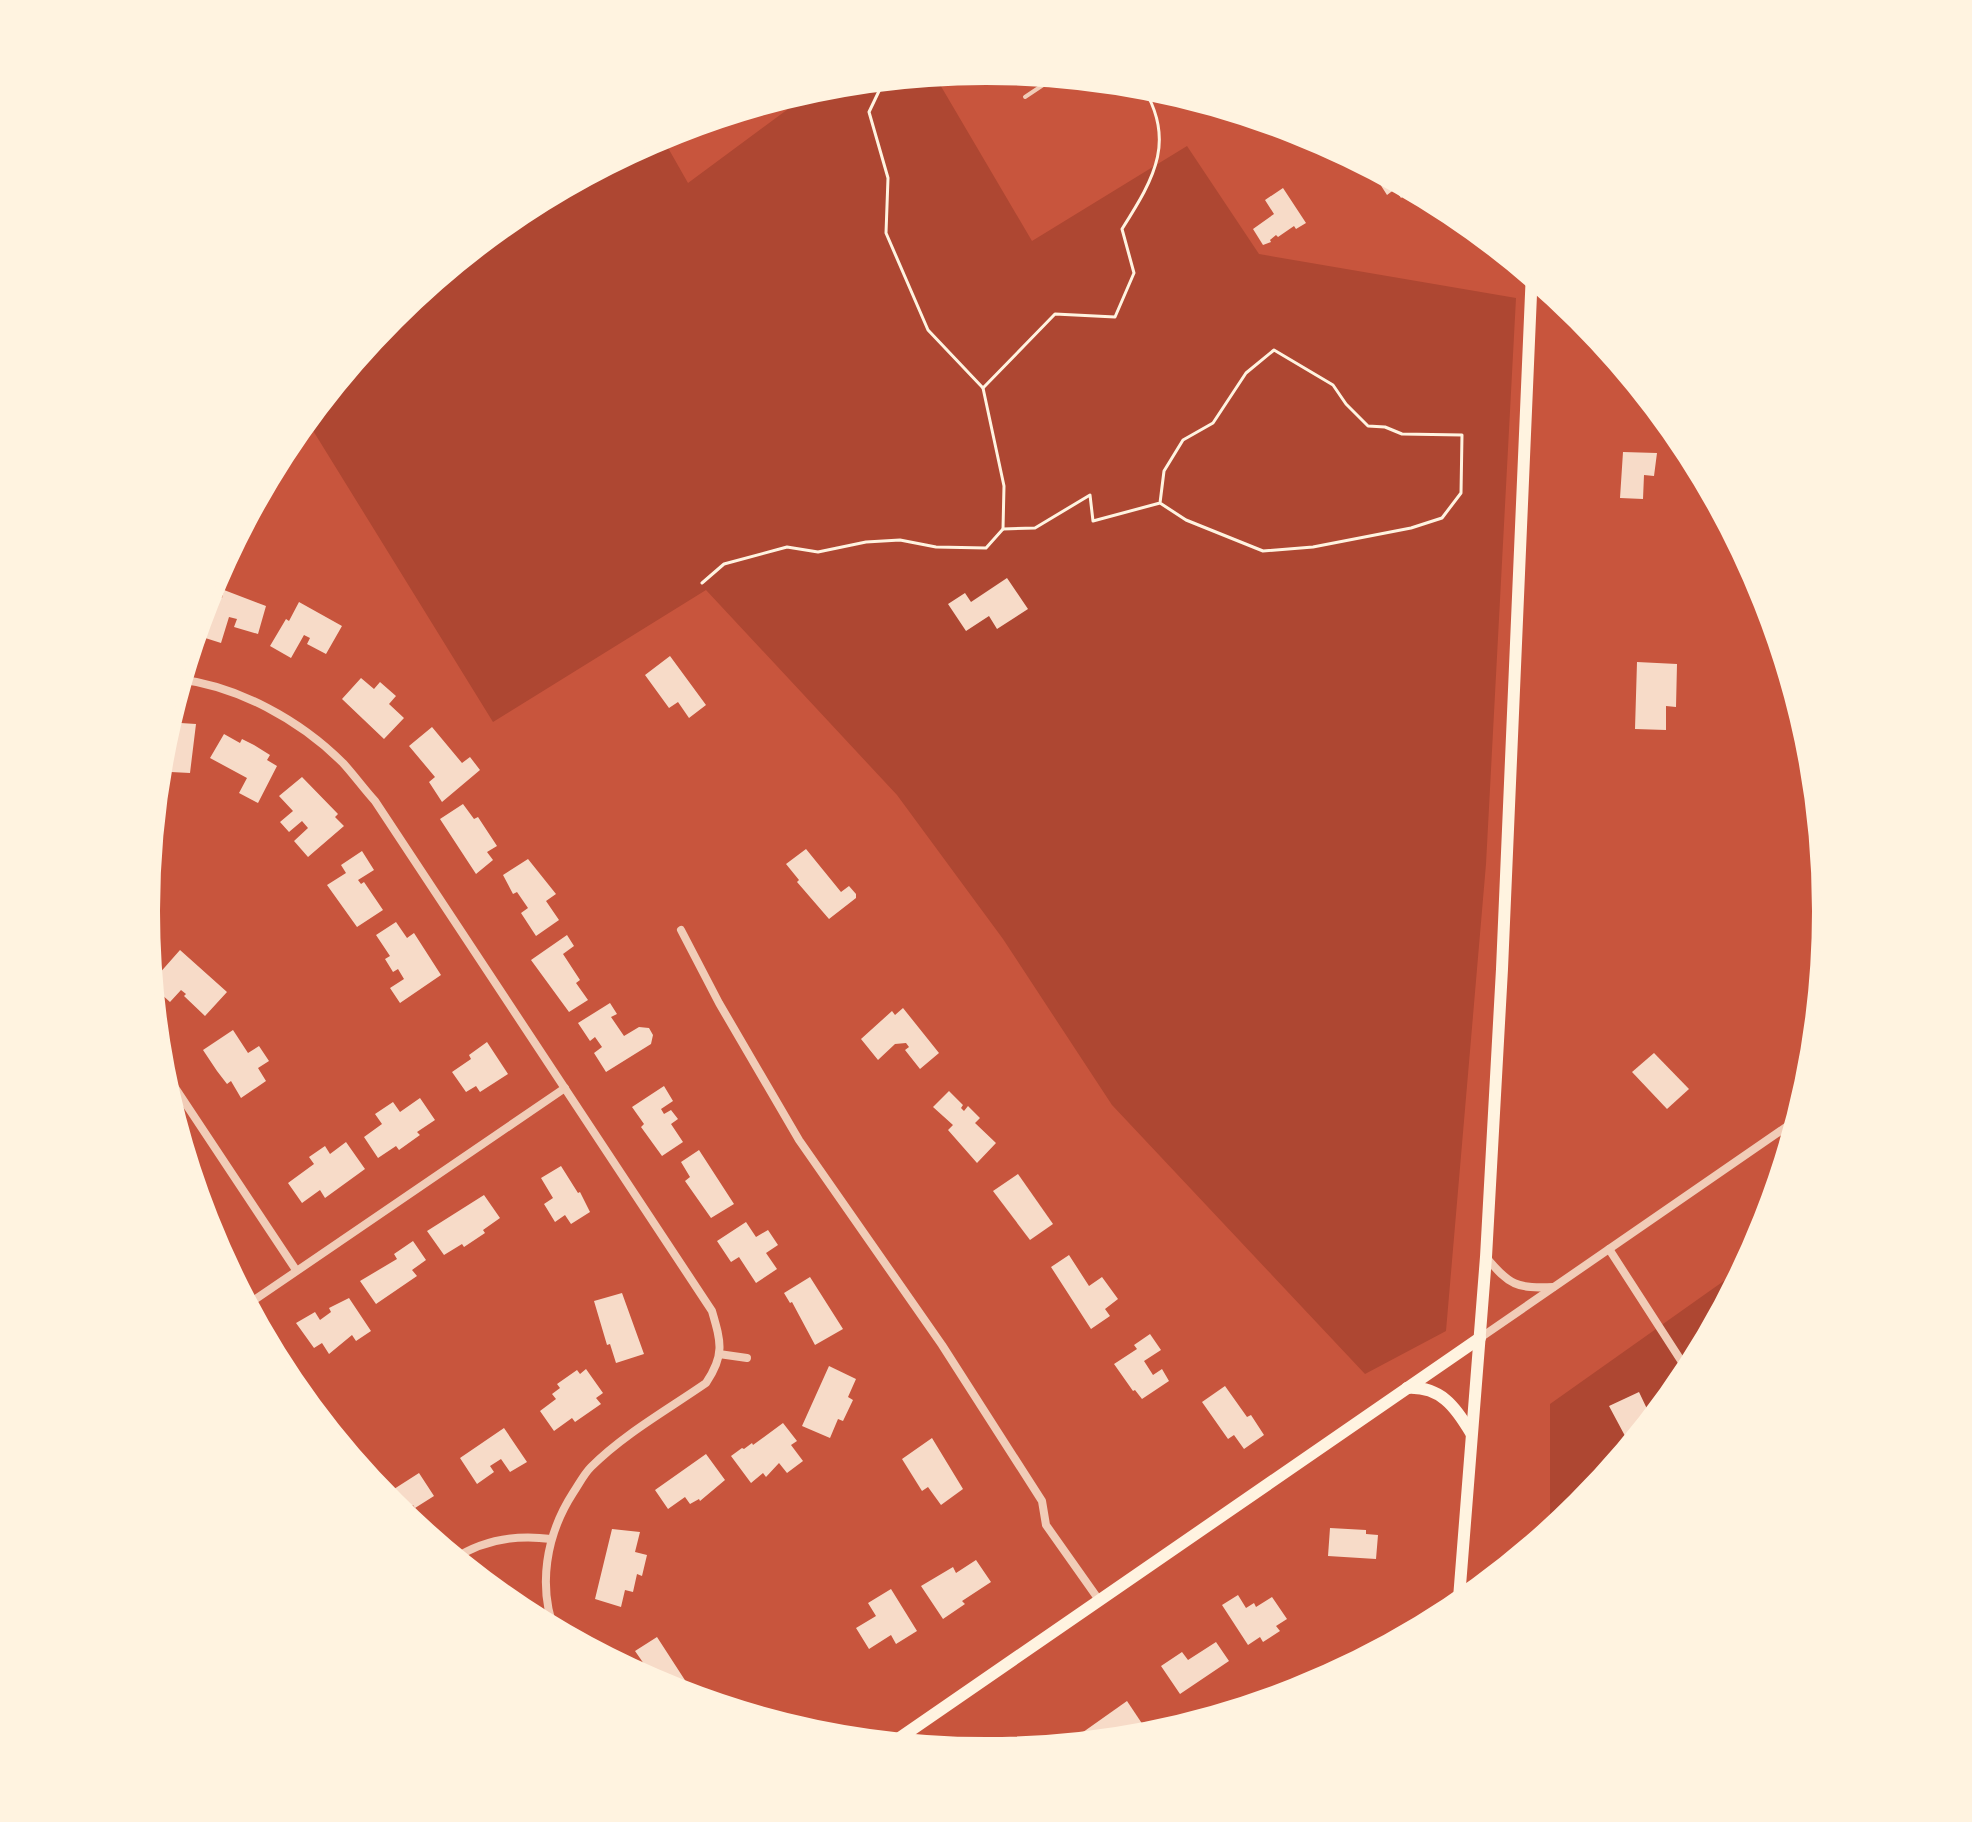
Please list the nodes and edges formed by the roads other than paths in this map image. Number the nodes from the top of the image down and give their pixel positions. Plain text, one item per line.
1 (1047, 83) edge
2 (1025, 97) dead end
3 (1531, 284) edge
4 (188, 680) edge
5 (681, 930) dead end
6 (174, 1086) edge
7 (565, 1088) junction
8 (1789, 1125) edge
9 (1609, 1249) junction
10 (1486, 1257) junction
11 (296, 1270) junction
12 (1554, 1287) junction
13 (253, 1301) edge
14 (1480, 1338) junction
15 (719, 1354) junction
16 (747, 1358) dead end
17 (1683, 1364) edge
18 (1407, 1388) junction
19 (1472, 1433) junction
20 (551, 1539) junction
21 (461, 1554) edge
22 (1459, 1594) edge
23 (1099, 1600) junction
24 (548, 1617) edge
25 (901, 1737) edge

1 - 2 lane
3 - 10 main road
4 - 7 street
5 - 23 street
6 - 11 street
7 - 11 street
7 - 15 street
8 - 9 street
9 - 12 street
9 - 17 street
10 - 12 street
10 - 14 main road
11 - 13 street
12 - 14 street
14 - 18 main road
14 - 19 main road
15 - 16 street
15 - 20 street
18 - 19 main road
18 - 23 main road
19 - 22 main road
20 - 21 street
20 - 24 street
23 - 25 main road

